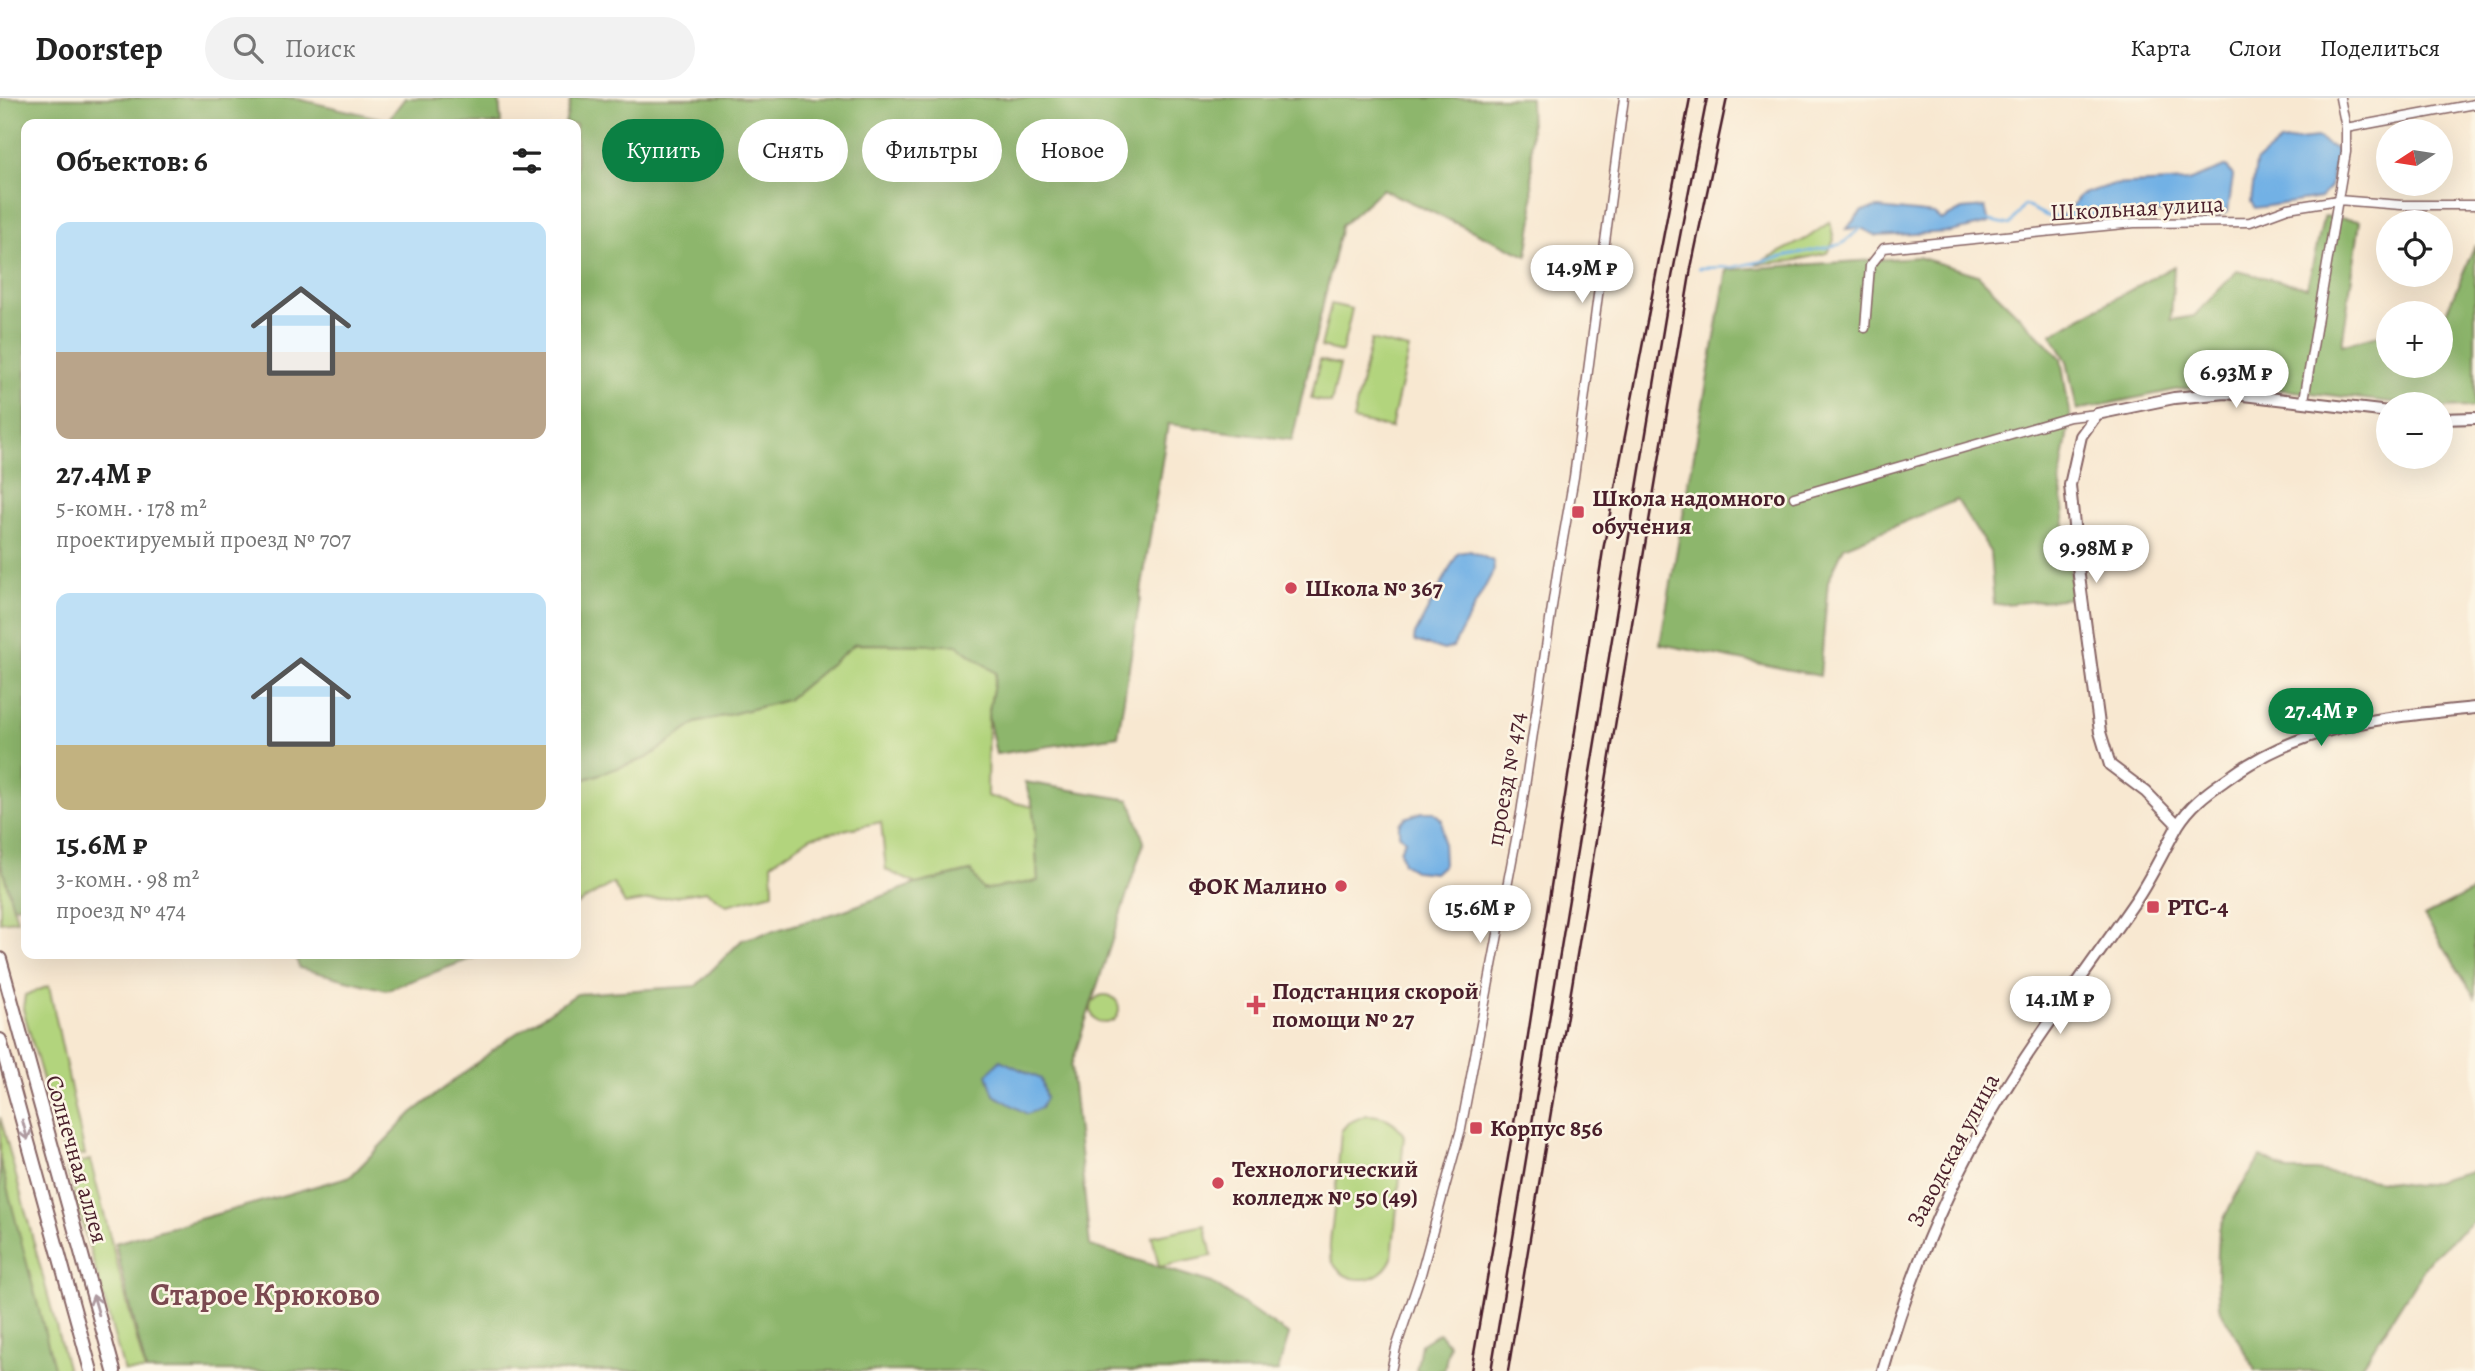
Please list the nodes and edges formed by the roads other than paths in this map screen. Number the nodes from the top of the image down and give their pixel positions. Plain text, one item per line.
1 (1624, 98) edge
2 (2340, 98) edge
3 (2475, 104) edge
4 (2346, 128) junction
5 (2338, 200) junction
6 (2475, 205) edge
7 (1865, 328) dead end
8 (2304, 400) junction
9 (2376, 410) edge
10 (2097, 414) junction
11 (2475, 418) edge
12 (2453, 419) edge
13 (1794, 497) dead end
14 (2475, 708) edge
15 (2178, 825) junction
16 (0, 959) edge
17 (0, 1040) edge
18 (91, 1371) edge
19 (114, 1371) edge
20 (1391, 1371) edge
21 (1883, 1371) edge

1 - 20 street, проезд № 474
2 - 4 street
3 - 4 street
4 - 5 street
5 - 6 street, Школьная улица
5 - 7 street, Школьная улица
5 - 8 street
8 - 9 street
8 - 10 street
10 - 13 street
10 - 15 street
11 - 12 street
14 - 15 street, Заводская улица
15 - 21 street, Заводская улица
19 -> 16 main road, Солнечная аллея
17 -> 18 main road, Солнечная аллея

